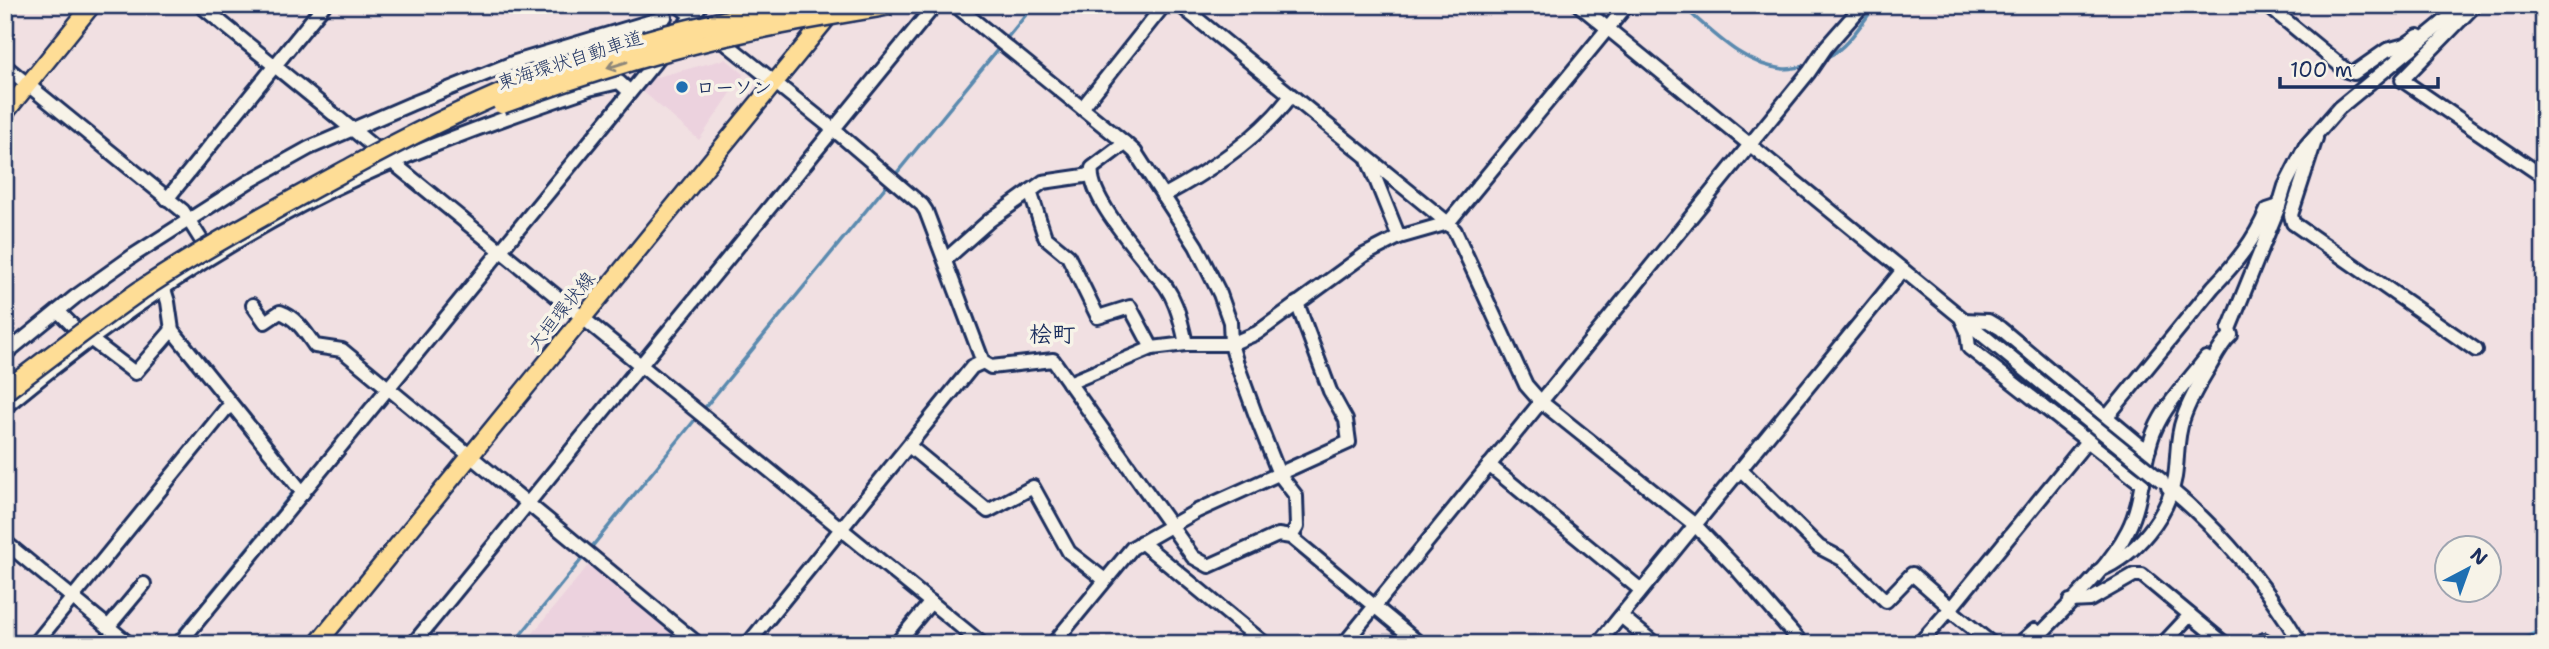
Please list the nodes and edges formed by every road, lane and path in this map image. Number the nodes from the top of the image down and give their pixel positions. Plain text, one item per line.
1 (92, 5) edge
2 (200, 5) edge
3 (324, 5) edge
4 (678, 5) edge
5 (701, 5) edge
6 (798, 5) edge
7 (838, 5) edge
8 (891, 5) edge
9 (935, 5) edge
10 (955, 5) edge
11 (1164, 5) edge
12 (1180, 5) edge
13 (1579, 5) edge
14 (1627, 5) edge
15 (1863, 5) edge
16 (2267, 5) edge
17 (2464, 5) edge
18 (2475, 5) edge
19 (692, 16) junction
20 (665, 17) dead end
21 (1608, 29) junction
22 (2434, 32) junction
23 (572, 44) junction
24 (5, 66) edge
25 (274, 66) junction
26 (775, 83) junction
27 (28, 84) junction
28 (589, 89) junction
29 (630, 92) junction
30 (1291, 96) junction
31 (1082, 108) junction
32 (5, 113) edge
33 (833, 129) junction
34 (352, 130) junction
35 (2315, 135) junction
36 (1125, 143) junction
37 (1749, 145) junction
38 (1367, 156) junction
39 (393, 162) junction
40 (353, 166) junction
41 (1091, 175) junction
42 (2544, 177) edge
43 (1030, 191) junction
44 (1163, 196) junction
45 (167, 199) junction
46 (2279, 206) junction
47 (188, 219) junction
48 (1448, 223) junction
49 (1399, 237) junction
50 (500, 249) junction
51 (212, 258) junction
52 (945, 260) junction
53 (1903, 270) junction
54 (163, 289) junction
55 (1297, 303) junction
56 (253, 305) dead end
57 (58, 311) junction
58 (583, 317) junction
59 (1962, 320) junction
60 (2229, 329) junction
61 (172, 330) junction
62 (92, 339) junction
63 (1186, 344) junction
64 (1231, 344) junction
65 (1152, 348) junction
66 (2476, 350) dead end
67 (5, 354) edge
68 (983, 362) junction
69 (642, 365) junction
70 (1069, 383) junction
71 (388, 388) junction
72 (5, 391) edge
73 (1540, 401) junction
74 (231, 406) junction
75 (5, 407) edge
76 (2107, 418) junction
77 (2088, 441) junction
78 (909, 446) junction
79 (2149, 449) junction
80 (470, 456) junction
81 (1489, 465) junction
82 (1740, 469) junction
83 (1279, 474) junction
84 (2142, 484) junction
85 (303, 493) junction
86 (2176, 494) junction
87 (526, 503) junction
88 (1695, 525) junction
89 (1170, 526) junction
90 (841, 528) junction
91 (1291, 537) junction
92 (5, 542) edge
93 (1141, 542) junction
94 (2099, 570) junction
95 (1105, 580) junction
96 (144, 584) dead end
97 (1641, 590) junction
98 (72, 598) junction
99 (2070, 601) junction
100 (931, 602) junction
101 (1374, 606) junction
102 (1951, 608) junction
103 (2190, 615) junction
104 (1620, 616) junction
105 (2053, 620) junction
106 (108, 627) junction
107 (36, 643) edge
108 (129, 644) edge
109 (179, 644) edge
110 (317, 644) edge
111 (413, 644) edge
112 (698, 644) edge
113 (748, 644) edge
114 (895, 644) edge
115 (982, 644) edge
116 (1053, 644) edge
117 (1265, 644) edge
118 (1344, 644) edge
119 (1420, 644) edge
120 (1598, 644) edge
121 (1655, 644) edge
122 (1801, 644) edge
123 (1919, 644) edge
124 (1992, 644) edge
125 (2019, 644) edge
126 (2031, 644) edge
127 (2163, 644) edge
128 (2225, 644) edge
129 (2256, 644) edge
130 (2267, 644) edge
131 (2301, 644) edge

1 - 27 main road
2 - 25 street
3 - 25 street
4 - 19 street
5 - 19 street
6 - 40 highway, 東海環状自動車道, bridge
7 - 26 main road, 大垣環状線
8 -> 40 highway, 東海環状自動車道, bridge
9 - 33 street
10 - 31 street
11 - 31 street
12 - 30 street
13 - 21 street
14 - 21 street
15 - 37 street
16 - 22 street
17 - 22 street
18 - 42 street
19 - 26 street
19 - 29 street
20 - 23 street
21 - 37 street
21 - 48 street
22 - 35 street
23 - 28 street
23 - 34 street
24 - 27 street
25 - 34 street
25 - 45 street
26 - 33 street
26 - 58 main road, 大垣環状線
27 - 32 main road
27 - 45 street
28 - 29 street
28 - 39 street
29 - 50 street
30 - 38 street
30 - 44 street
31 - 36 street
33 - 52 street
33 - 69 street
34 - 39 street
34 - 47 street
35 - 46 street
35 - 66 street
36 - 41 street
36 - 44 street
37 - 53 street
37 - 73 street
38 - 48 street
38 - 49 street
39 - 50 street
39 - 51 street
40 - 72 highway, 東海環状自動車道, bridge
41 - 43 street
41 - 63 street
43 - 52 street
43 - 65 street
44 - 64 street
45 - 47 street
46 - 60 street
46 - 76 street
47 - 51 street
47 - 57 street
48 - 49 street
48 - 73 street
49 - 55 street
50 - 58 street
50 - 71 street
51 - 54 street
52 - 68 street
53 - 59 street
53 - 82 street
54 - 61 street
54 - 62 street
55 - 64 street
55 - 83 street
56 - 71 street
57 - 62 street
57 - 67 street
58 - 69 street
58 - 80 main road, 大垣環状線
59 - 76 street
59 - 77 street
59 - 86 street, bridge
60 - 79 street
60 - 86 street
61 - 62 street
61 - 74 street
62 - 75 street
63 - 64 street
63 - 65 street
64 - 83 street
65 - 70 street
68 - 70 street
68 - 78 street
69 - 87 street
69 - 90 street
70 - 89 street
71 - 80 street
71 - 85 street
73 - 81 street
73 - 88 street
74 - 85 street
74 - 98 street
76 - 77 street
76 - 79 street
77 - 84 street
77 - 102 street
78 - 90 street
78 - 95 street
79 - 84 street
80 - 87 street
80 - 110 main road, 大垣環状線
81 - 97 street
81 - 101 street
82 - 88 street
82 - 102 street
83 - 89 street
83 - 91 street
84 - 94 street
85 - 109 street
86 - 94 street
86 - 131 street
87 - 111 street
87 - 112 street
88 - 97 street
88 - 122 street
89 - 91 street
89 - 93 street
90 - 100 street
90 - 113 street
91 - 101 street
92 - 98 street
93 - 95 street
93 - 117 street
94 - 99 street
95 - 116 street
96 - 106 street
97 - 104 street
98 - 106 street
98 - 107 street
99 - 103 street
99 - 105 street
100 - 114 street
100 - 115 street
101 - 118 street
101 - 119 street
102 - 123 street
102 - 124 street
103 - 127 street
103 - 128 street
104 - 120 street
104 - 121 street
105 - 125 street
105 - 126 street
106 - 108 street
129 - 130 street

